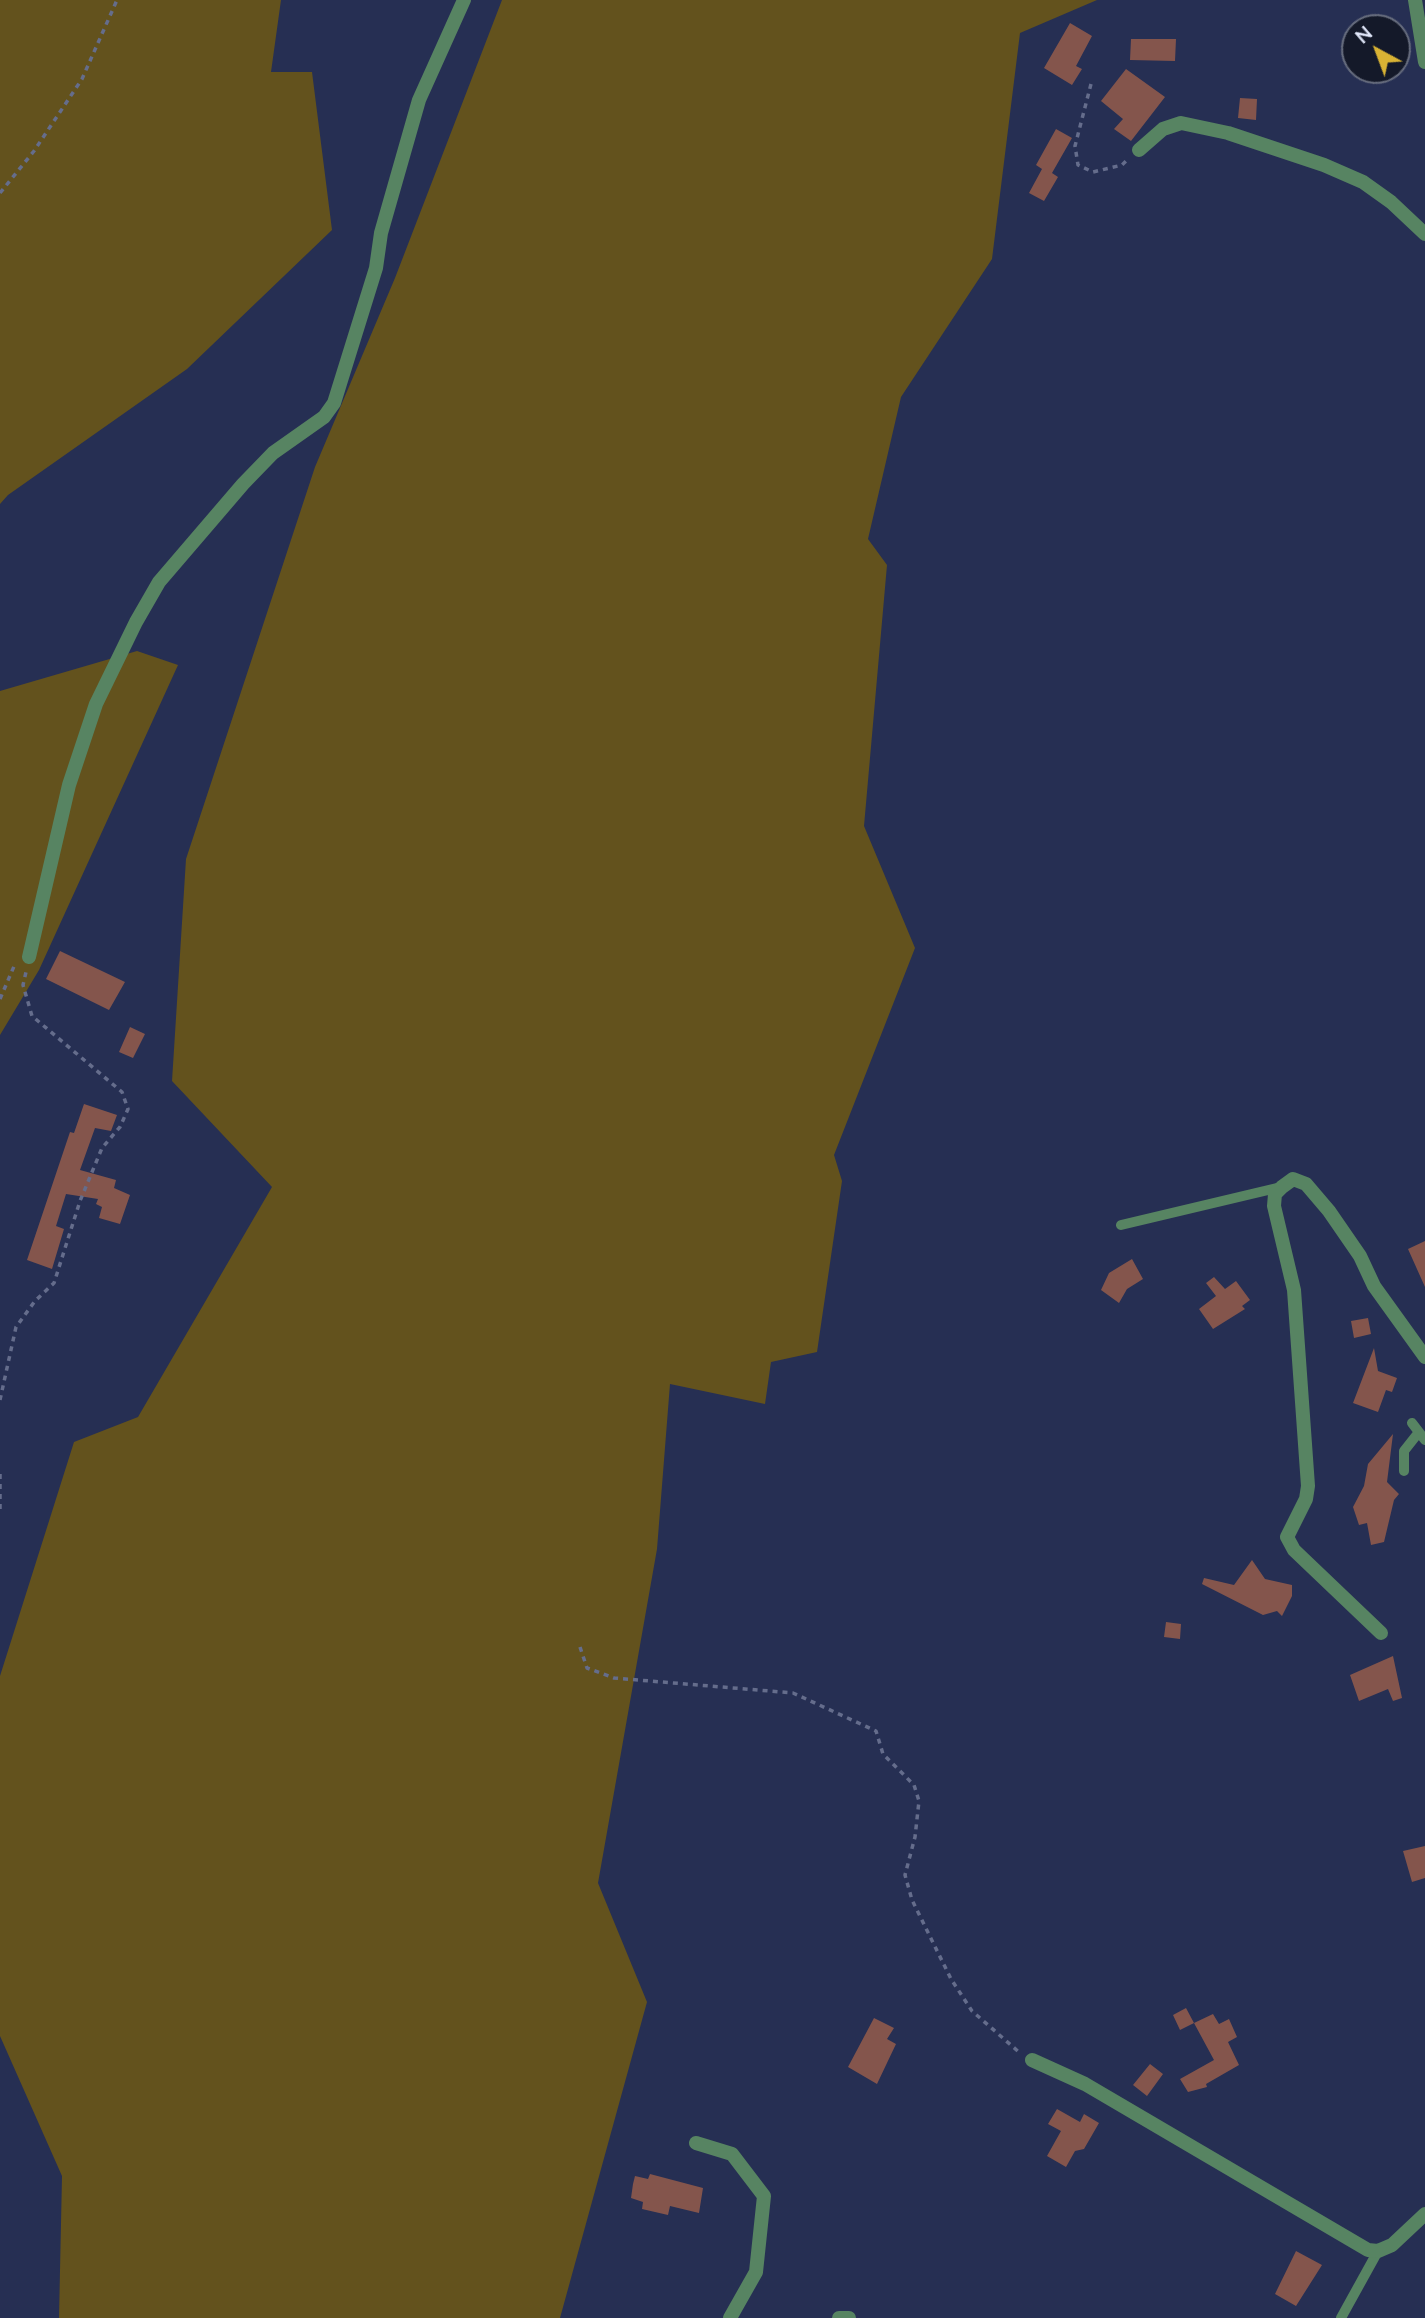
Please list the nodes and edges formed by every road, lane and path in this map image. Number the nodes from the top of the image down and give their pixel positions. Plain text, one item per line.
1 (117, 0) edge
2 (464, 0) edge
3 (1415, 0) edge
4 (1425, 62) edge
5 (1091, 84) dead end
6 (1139, 150) joint
7 (0, 193) edge
8 (1425, 234) edge
9 (33, 941) junction
10 (29, 957) joint
11 (0, 999) edge
12 (1282, 1187) junction
13 (1121, 1225) dead end
14 (1425, 1357) edge
15 (0, 1400) edge
16 (1412, 1423) dead end
17 (1422, 1436) edge
18 (1404, 1471) dead end
19 (0, 1474) edge
20 (0, 1512) edge
21 (1381, 1633) dead end
22 (580, 1647) dead end
23 (1032, 2060) joint
24 (696, 2143) dead end
25 (1425, 2214) edge
26 (1378, 2251) junction
27 (730, 2318) edge
28 (839, 2318) edge
29 (849, 2318) edge
30 (1341, 2318) edge

1 - 7 path
2 - 9 street
3 - 4 street
5 - 6 path
6 - 8 street
9 - 10 street
9 - 11 path
10 - 15 path
12 - 13 lane
12 - 14 street
12 - 21 street
16 - 17 lane
17 - 18 lane
19 - 20 path
22 - 23 path
23 - 26 street
24 - 27 street
25 - 26 street
26 - 30 lane
28 - 29 street

